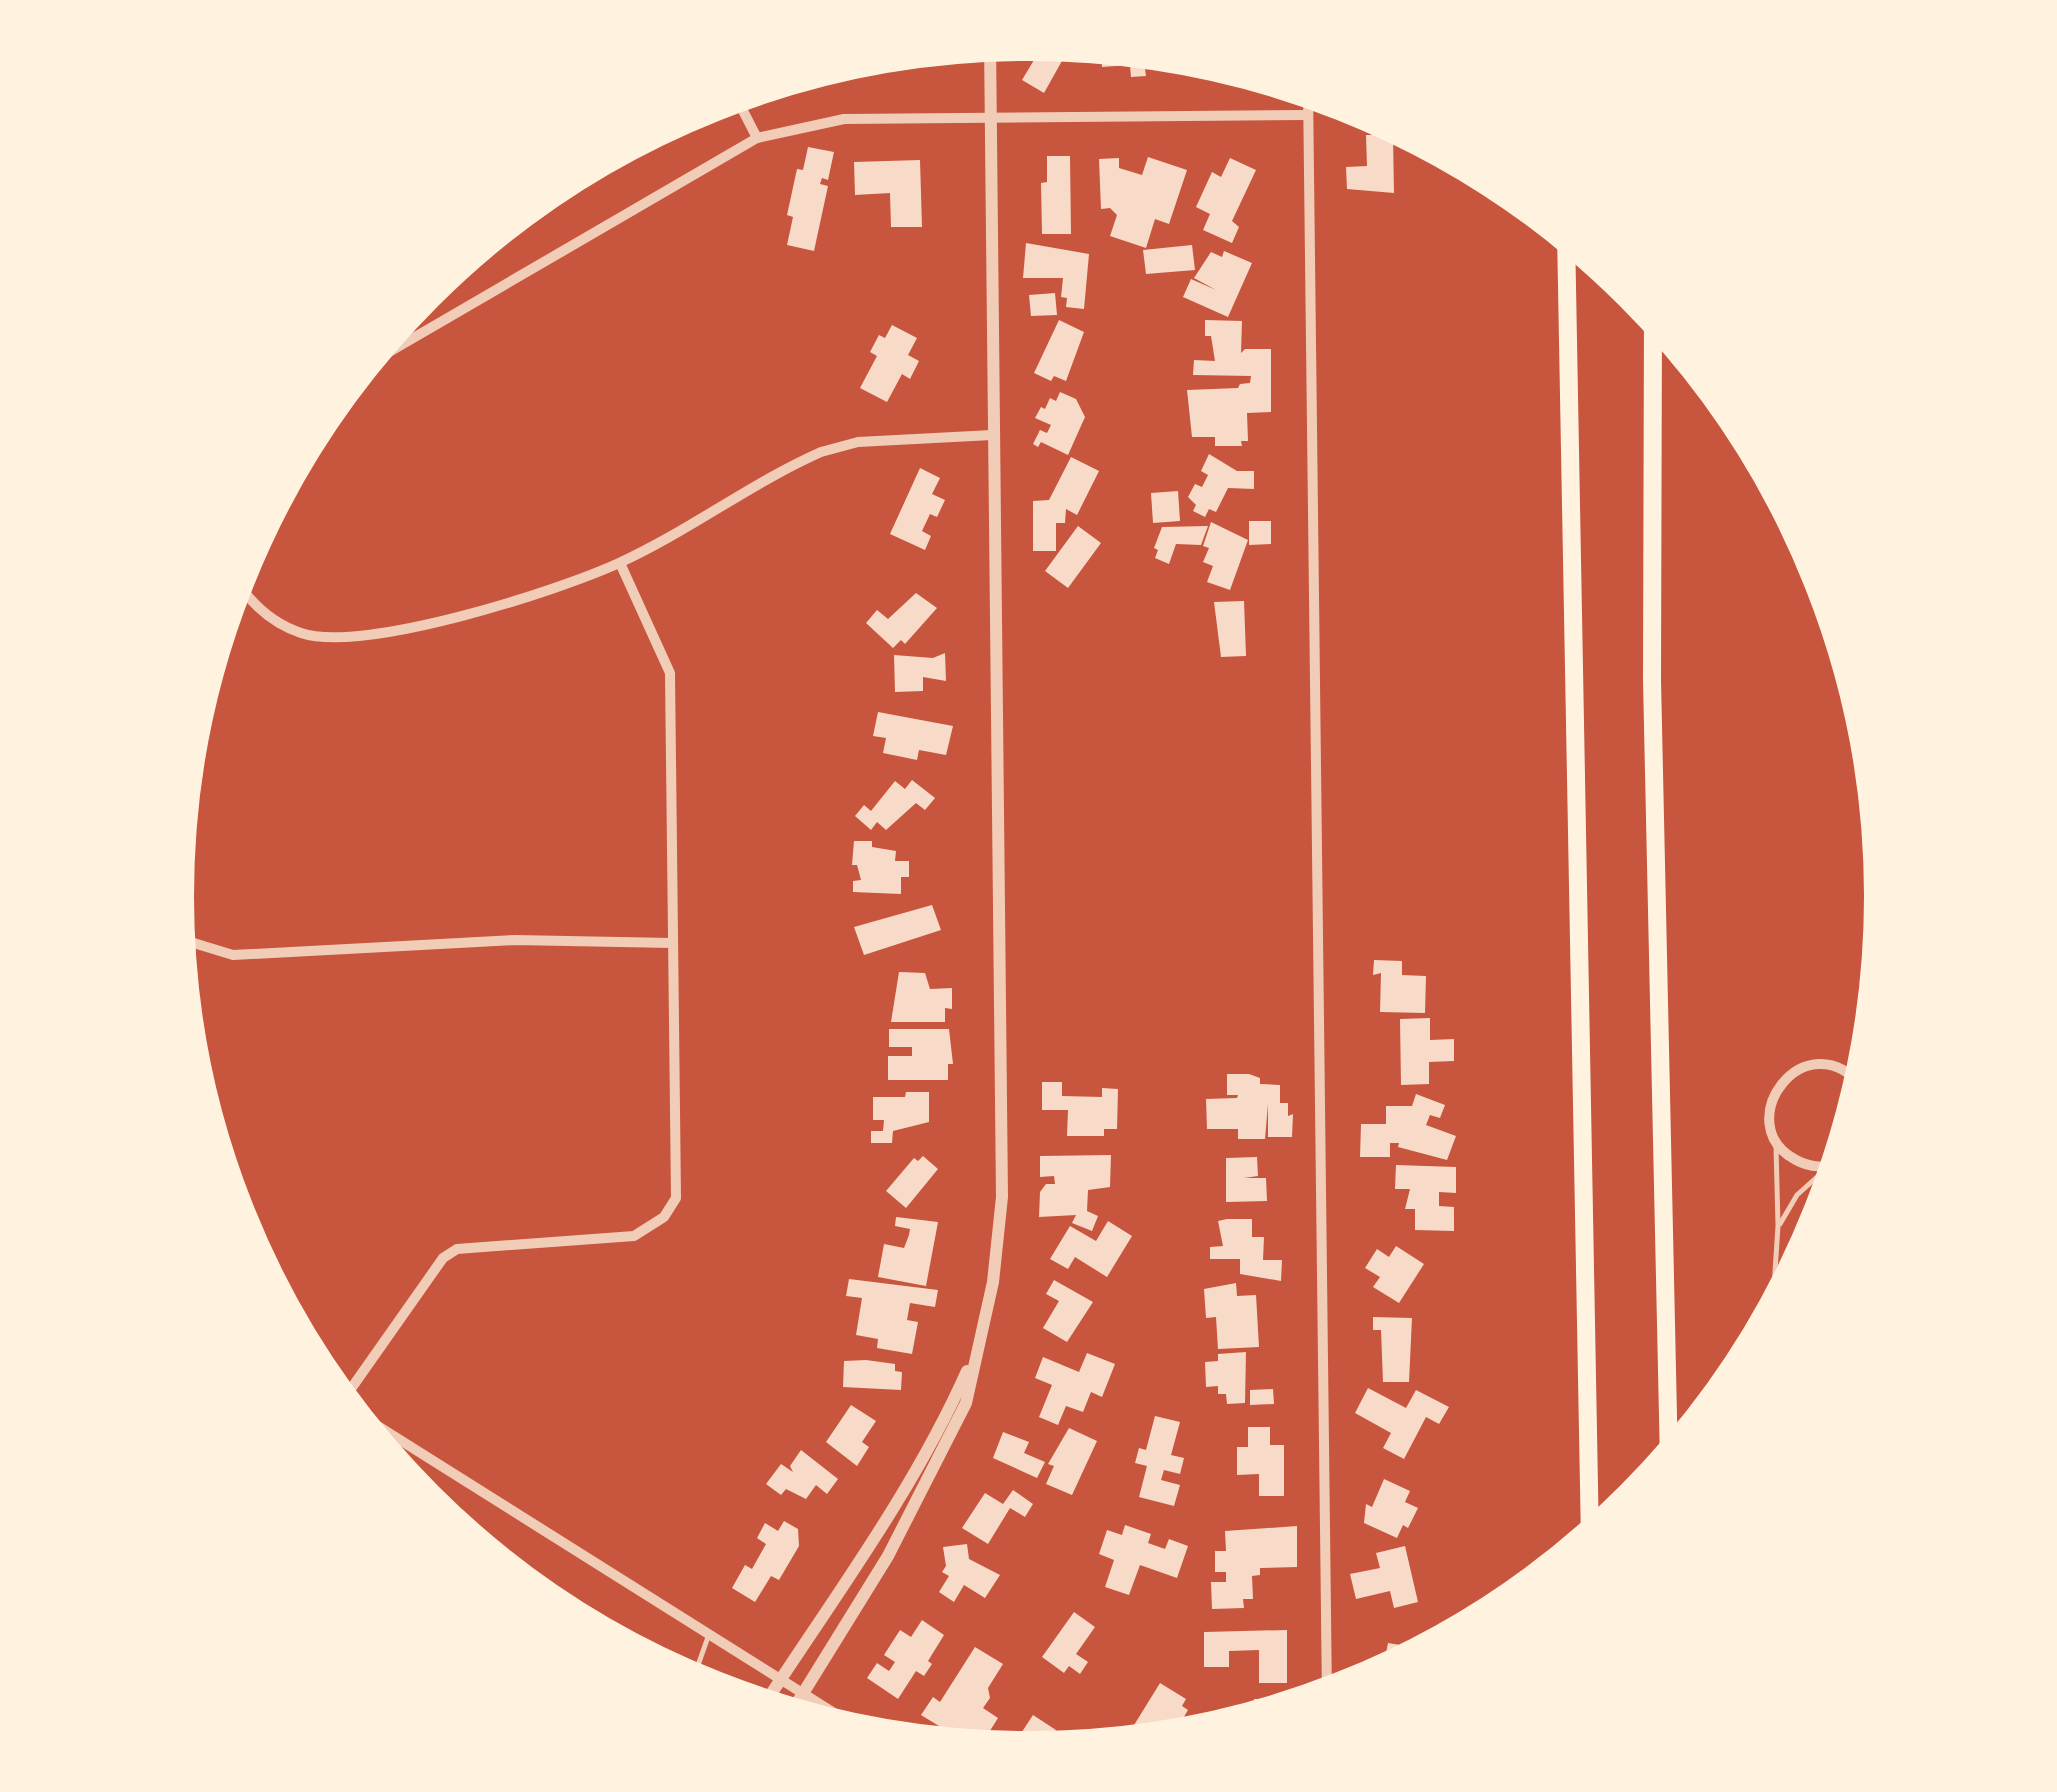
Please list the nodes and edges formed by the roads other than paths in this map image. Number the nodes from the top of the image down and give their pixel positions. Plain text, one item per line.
1 (990, 56) edge
2 (1308, 103) edge
3 (741, 106) edge
4 (992, 115) junction
5 (1308, 115) junction
6 (757, 138) junction
7 (1566, 250) edge
8 (1653, 333) edge
9 (385, 354) edge
10 (992, 435) junction
11 (620, 562) junction
12 (246, 590) edge
13 (189, 942) edge
14 (672, 944) junction
15 (1849, 1076) edge
16 (1776, 1143) junction
17 (1825, 1167) edge
18 (1823, 1172) edge
19 (1778, 1226) junction
20 (1774, 1285) edge
21 (978, 1346) junction
22 (348, 1389) edge
23 (374, 1424) edge
24 (1670, 1441) edge
25 (1590, 1522) edge
26 (709, 1634) junction
27 (697, 1668) edge
28 (781, 1679) junction
29 (1327, 1682) edge
30 (805, 1693) junction
31 (770, 1696) edge
32 (797, 1704) edge
33 (838, 1715) edge

1 - 4 street
2 - 5 street
3 - 6 street
4 - 5 street
4 - 6 street
4 - 10 street
5 - 29 street
6 - 9 street
7 - 25 highway
8 - 24 highway
10 - 11 street
10 - 21 street
11 - 12 street
11 - 14 street
13 - 14 street
14 - 22 street
15 - 16 street
16 - 17 street
16 - 19 lane
18 - 19 lane
19 - 20 lane
21 - 28 street
21 - 30 street
23 - 26 street
26 - 27 lane
26 - 28 street
28 - 30 street
28 - 31 street
30 - 32 street
30 - 33 street

